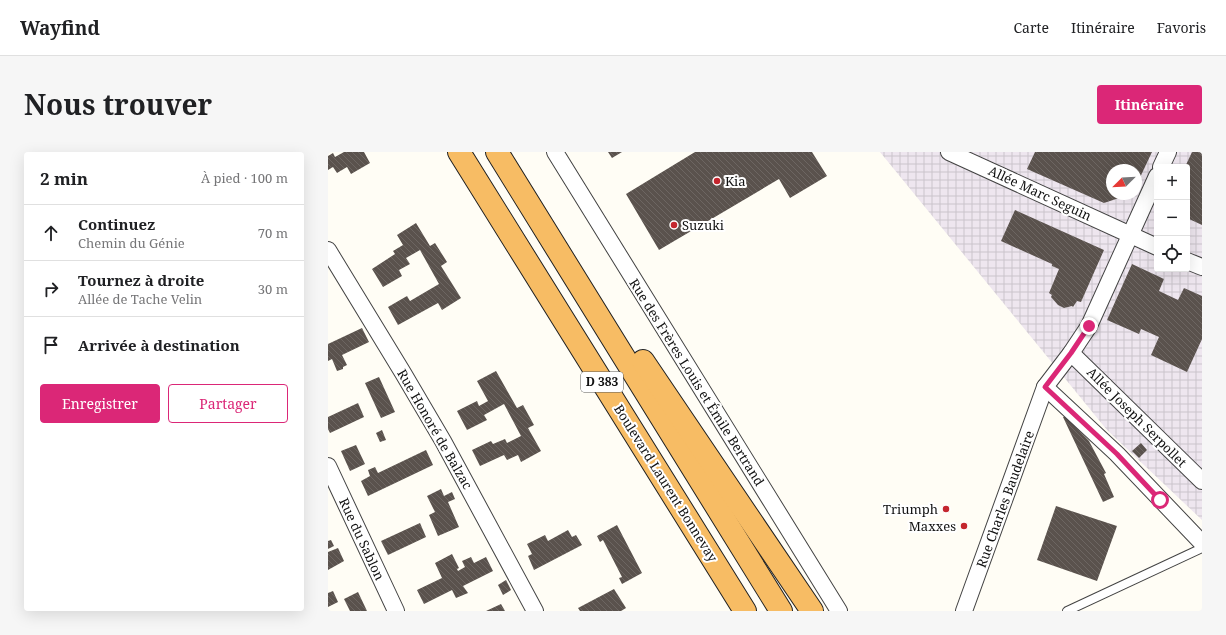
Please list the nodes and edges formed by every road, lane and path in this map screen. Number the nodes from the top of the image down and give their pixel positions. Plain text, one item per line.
1 (460, 152) edge
2 (497, 152) edge
3 (555, 152) edge
4 (949, 152) edge
5 (1168, 152) edge
6 (1162, 164) edge
7 (1154, 183) edge
8 (1130, 235) junction
9 (1154, 246) edge
10 (328, 250) edge
11 (1190, 262) edge
12 (1202, 267) edge
13 (594, 308) junction
14 (1071, 353) junction
15 (1045, 387) junction
16 (328, 466) edge
17 (1202, 482) edge
18 (1202, 543) edge
19 (1202, 548) edge
20 (396, 611) edge
21 (535, 611) edge
22 (745, 611) edge
23 (781, 611) edge
24 (812, 611) edge
25 (839, 611) edge
26 (964, 611) edge
27 (1067, 611) edge

1 - 22 highway, Boulevard Laurent Bonnevay / D 383
2 - 13 highway, D 383
3 - 25 street, Rue des Frères Louis et Émile Bertrand
4 - 8 street, Allée Marc Seguin
5 - 6 street
7 - 8 street, Rue Charles Baudelaire
8 - 9 street, Allée Marc Seguin
8 - 14 street, Rue Charles Baudelaire
10 - 21 street, Rue Honoré de Balzac
11 - 12 street
13 - 23 highway, D 383
13 - 24 highway
14 - 15 street, Rue Charles Baudelaire
14 - 17 street, Allée Joseph Serpollet
15 - 18 street
15 - 26 street, Rue Charles Baudelaire
16 - 20 street, Rue du Sablon
19 - 27 lane

